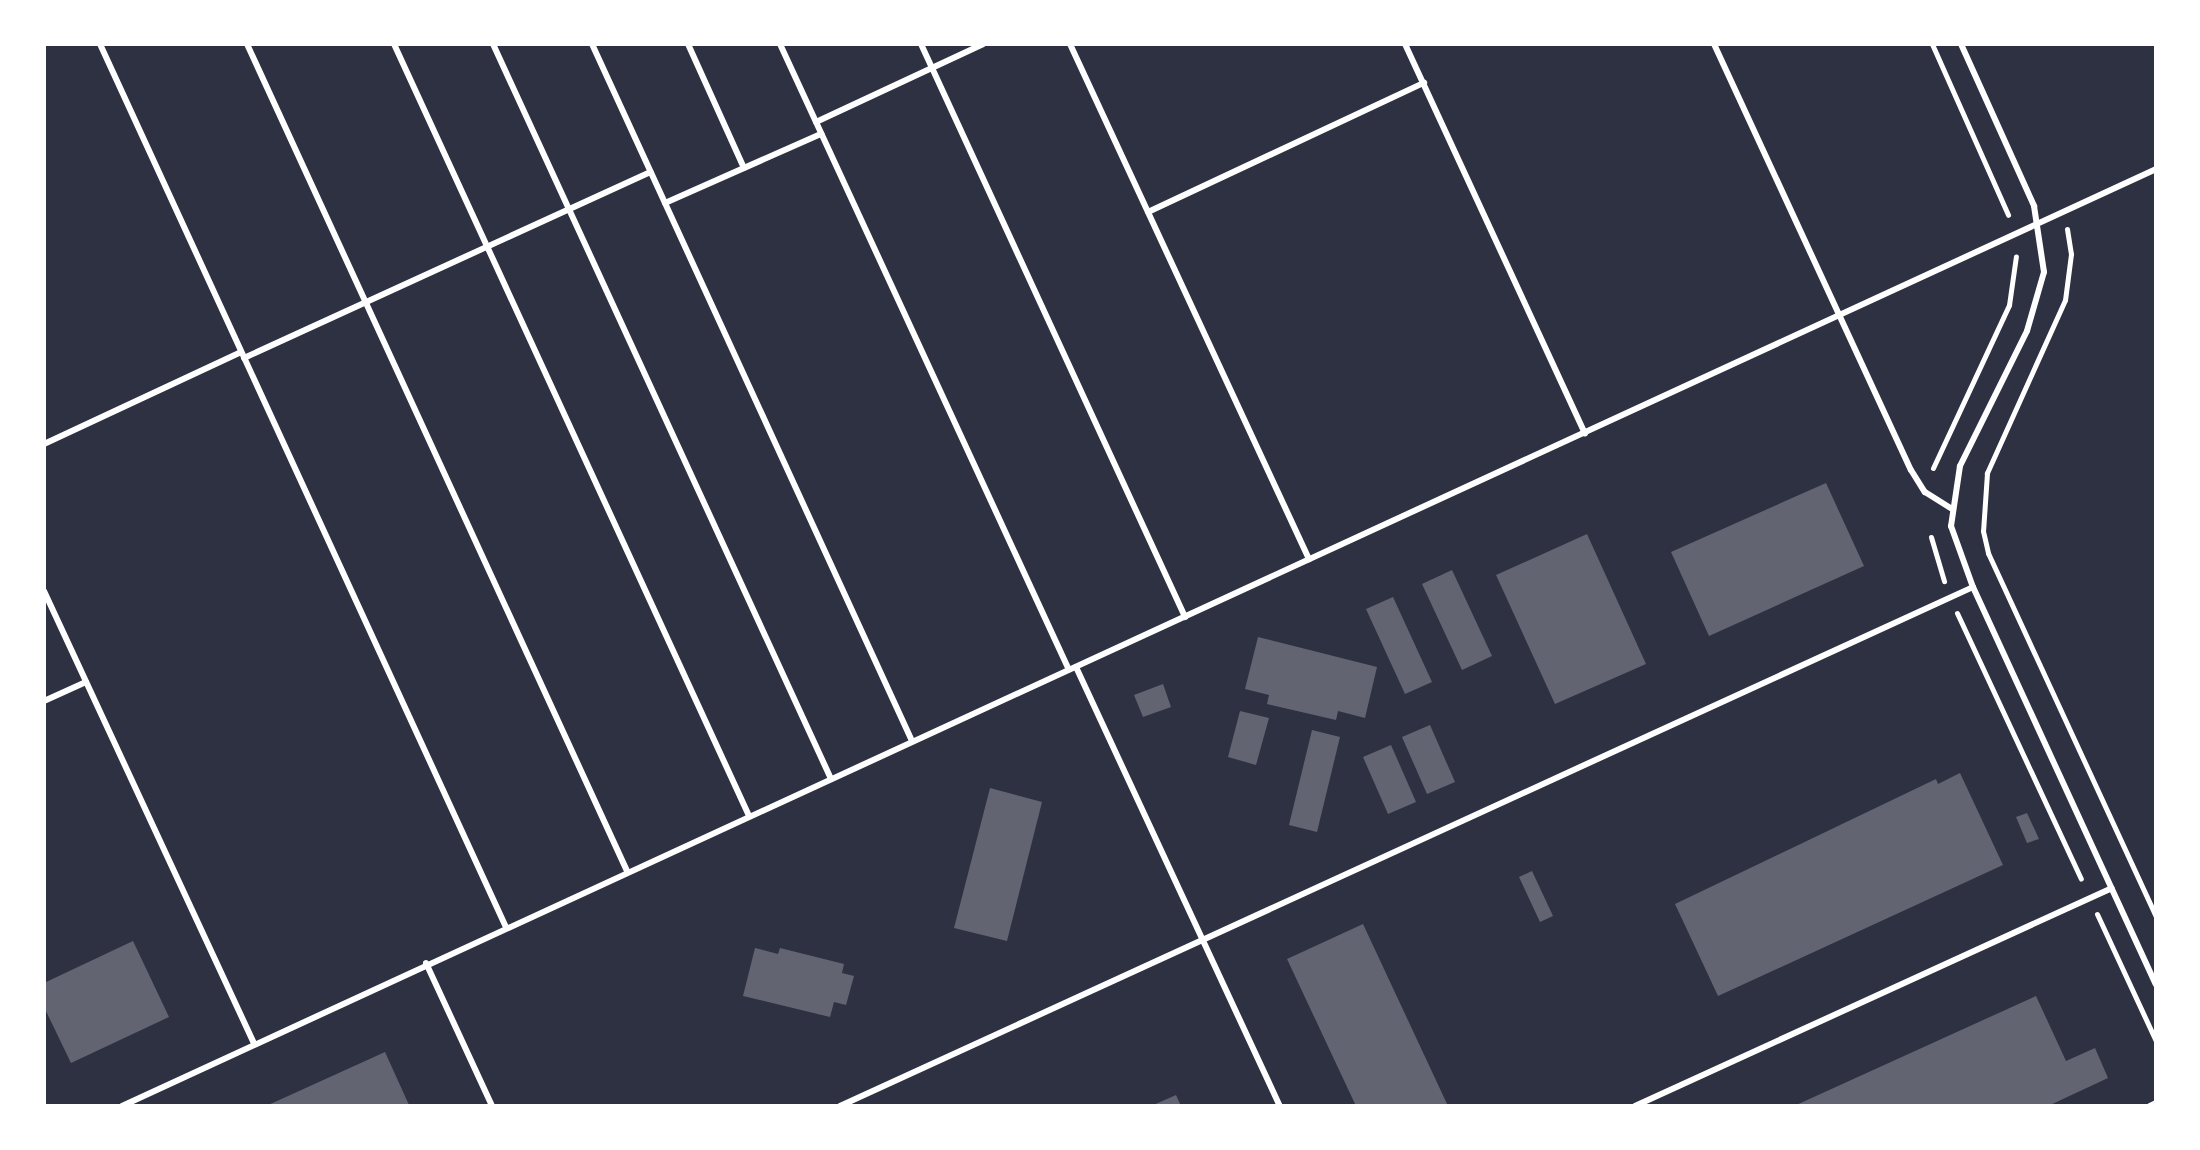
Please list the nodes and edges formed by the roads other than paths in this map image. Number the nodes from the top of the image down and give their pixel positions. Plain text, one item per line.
1 (100, 44) edge
2 (247, 44) edge
3 (394, 44) edge
4 (493, 44) edge
5 (592, 44) edge
6 (688, 44) edge
7 (780, 44) edge
8 (921, 44) edge
9 (983, 44) edge
10 (1070, 44) edge
11 (1405, 44) edge
12 (1714, 44) edge
13 (1961, 44) edge
14 (932, 68) junction
15 (1424, 83) junction
16 (816, 122) junction
17 (821, 134) junction
18 (744, 168) junction
19 (2156, 169) edge
20 (651, 172) junction
21 (665, 203) junction
22 (569, 210) junction
23 (1148, 212) junction
24 (2039, 223) junction
25 (487, 248) junction
26 (366, 303) junction
27 (1839, 316) junction
28 (243, 355) junction
29 (1585, 433) junction
30 (44, 444) edge
31 (1951, 508) junction
32 (1309, 559) junction
33 (1973, 587) junction
34 (44, 591) edge
35 (1185, 617) junction
36 (1073, 668) junction
37 (86, 682) junction
38 (44, 701) edge
39 (912, 741) junction
40 (831, 779) junction
41 (749, 816) junction
42 (627, 871) junction
43 (2112, 888) junction
44 (506, 927) junction
45 (1202, 939) junction
46 (426, 963) junction
47 (2156, 984) edge
48 (254, 1044) junction
49 (2156, 1103) edge
50 (122, 1106) edge
51 (492, 1106) edge
52 (840, 1106) edge
53 (1280, 1106) edge
54 (1635, 1106) edge
55 (2150, 1106) edge

1 - 28 lane
2 - 26 lane
3 - 25 lane
4 - 22 lane
5 - 20 lane
6 - 18 lane
7 - 16 lane
8 - 14 lane
9 - 14 lane
10 - 23 lane
11 - 15 lane
12 - 27 lane
13 - 24 lane
14 - 16 lane
14 - 35 lane
15 - 23 lane
15 - 29 lane
16 - 17 lane
17 - 18 lane
17 - 36 lane
18 - 21 lane
19 - 24 lane
20 - 21 lane
20 - 22 lane
21 - 39 lane
22 - 25 lane
22 - 40 lane
23 - 32 lane
24 - 27 lane
24 - 31 lane
25 - 26 lane
25 - 41 lane
26 - 28 lane
26 - 42 lane
27 - 29 lane
27 - 31 lane
28 - 30 lane
28 - 44 lane
29 - 32 lane
31 - 33 lane
32 - 35 lane
33 - 43 lane
33 - 45 lane
34 - 37 lane
35 - 36 lane
36 - 39 lane
36 - 45 lane
37 - 38 lane
37 - 48 lane
39 - 40 lane
40 - 41 lane
41 - 42 lane
42 - 44 lane
43 - 47 lane
43 - 54 lane
44 - 46 lane
45 - 52 lane
45 - 53 lane
46 - 48 lane
46 - 51 lane
48 - 50 lane
49 - 55 lane

